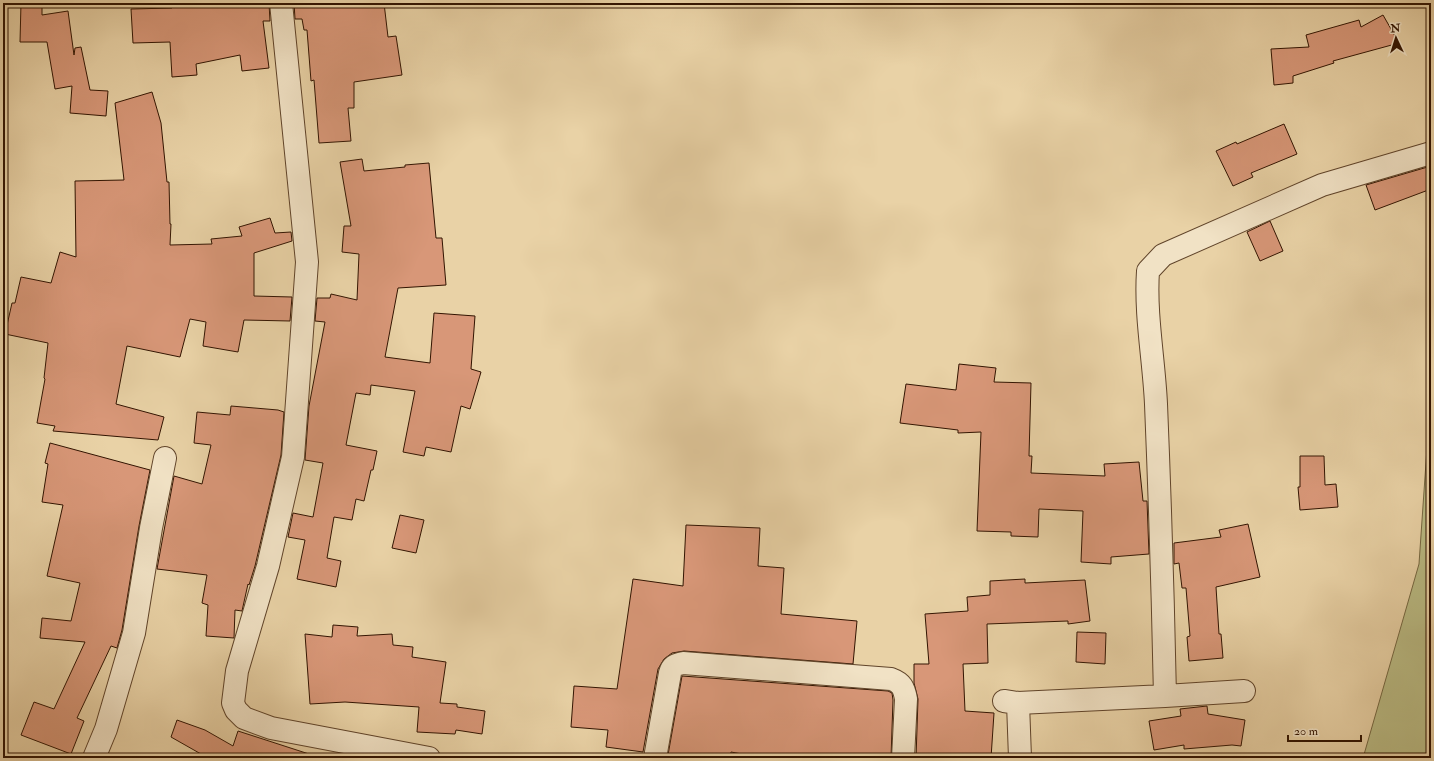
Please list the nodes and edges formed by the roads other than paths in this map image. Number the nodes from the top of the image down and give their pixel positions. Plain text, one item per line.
1 (281, 3) edge
2 (1431, 153) edge
3 (165, 458) dead end
4 (1244, 691) dead end
5 (1165, 696) junction
6 (94, 758) edge
7 (429, 758) edge
8 (655, 758) edge
9 (903, 758) edge
10 (1020, 758) edge

1 - 7 street
2 - 5 street
3 - 6 street
4 - 5 street
5 - 10 street
8 - 9 street

